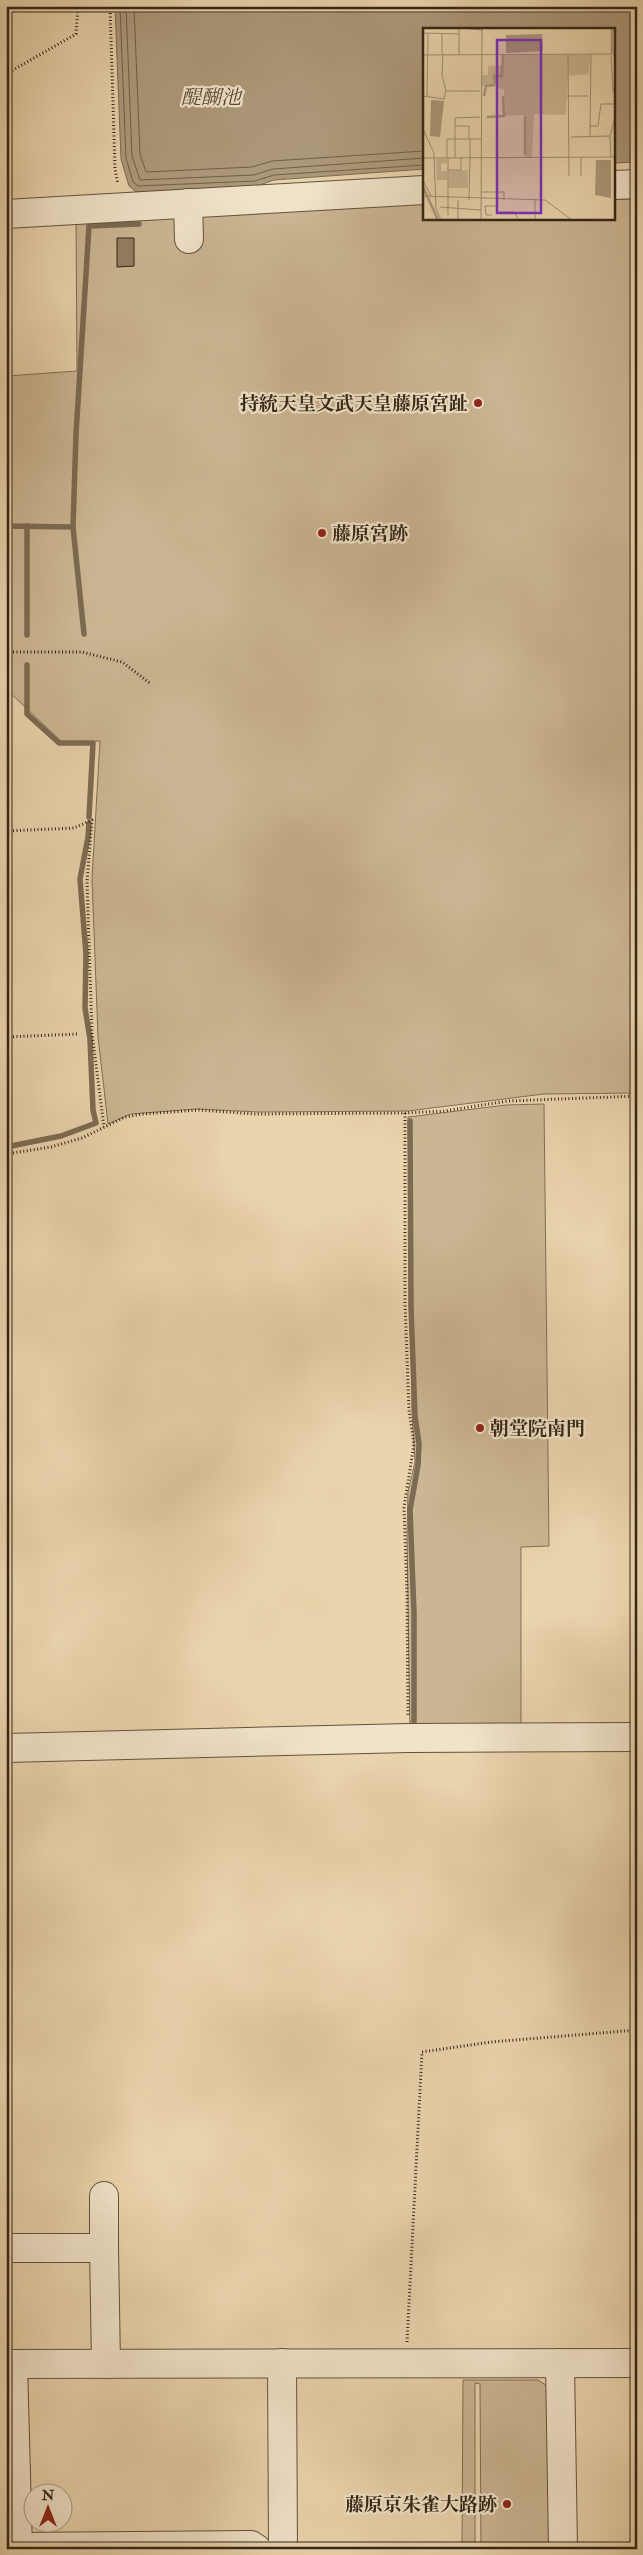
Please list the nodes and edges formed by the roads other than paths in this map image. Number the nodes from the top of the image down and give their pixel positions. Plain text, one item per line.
1 (616, 184) edge
2 (637, 184) edge
3 (423, 190) edge
4 (188, 203) junction
5 (6, 214) edge
6 (189, 239) dead end
7 (637, 1737) edge
8 (6, 1748) edge
9 (104, 2196) dead end
10 (6, 2248) edge
11 (104, 2248) junction
12 (282, 2363) junction
13 (560, 2363) junction
14 (637, 2363) edge
15 (10, 2364) edge
16 (106, 2364) junction
17 (11, 2459) edge
18 (18, 2548) edge
19 (258, 2549) edge
20 (283, 2549) edge
21 (563, 2549) edge

1 - 2 street
3 - 4 street
4 - 5 street
4 - 6 street
7 - 8 street
9 - 11 street
10 - 11 street
11 - 16 street
12 - 13 street
12 - 16 street
12 - 20 street
13 - 14 street
13 - 21 street
15 - 16 street
15 - 17 street
17 - 18 street
18 - 19 street

